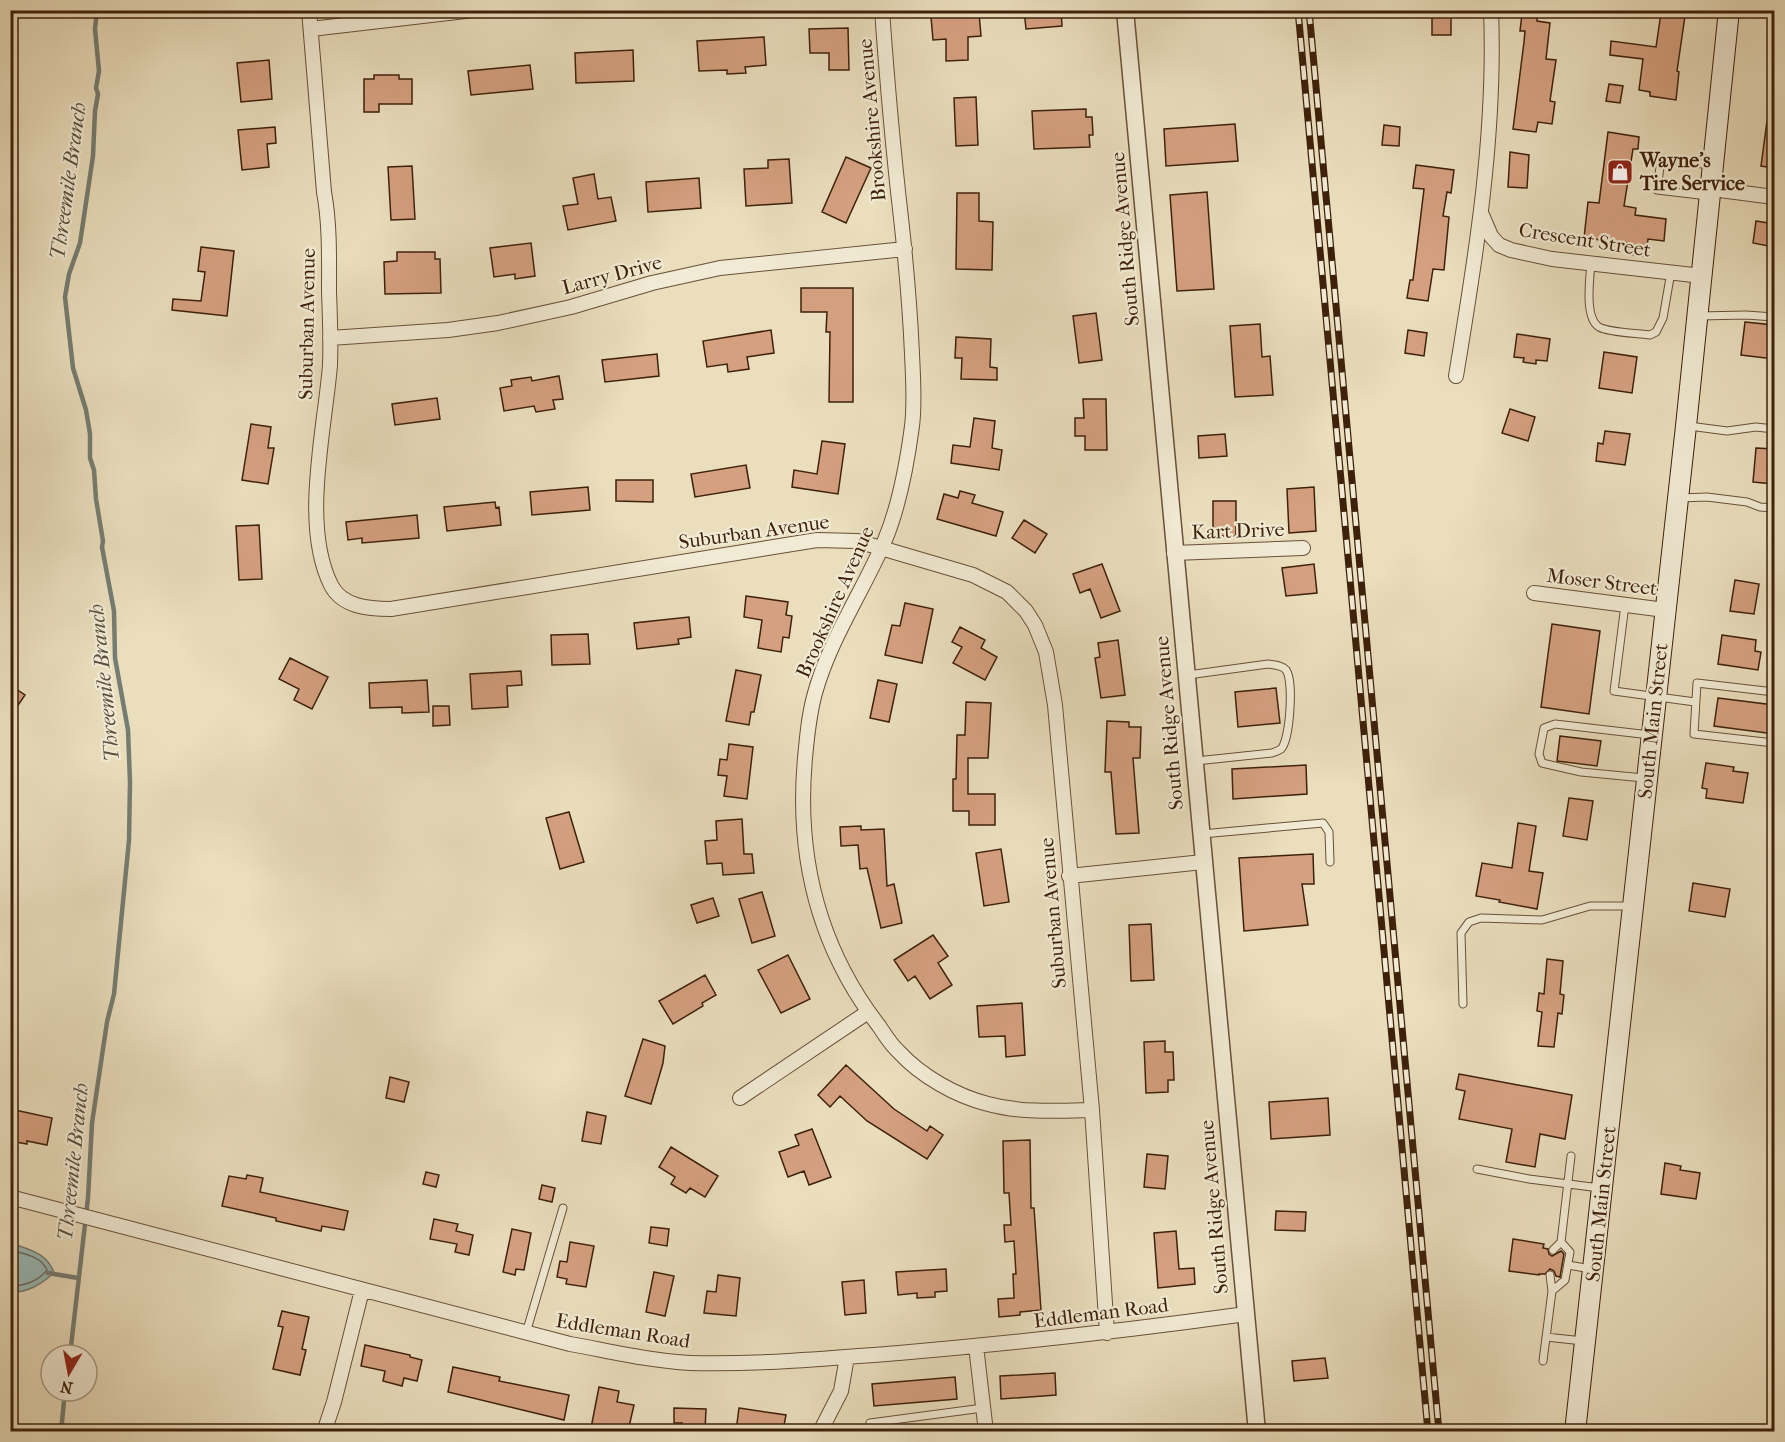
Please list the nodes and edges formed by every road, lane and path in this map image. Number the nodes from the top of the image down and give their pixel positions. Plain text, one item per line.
1 (309, 10) edge
2 (474, 10) edge
3 (882, 10) edge
4 (1125, 10) edge
5 (1491, 10) edge
6 (1729, 10) edge
7 (311, 29) junction
8 (1714, 166) junction
9 (1711, 192) junction
10 (1774, 197) edge
11 (1482, 213) junction
12 (905, 249) junction
13 (1590, 263) junction
14 (1671, 272) junction
15 (1702, 276) junction
16 (1698, 316) junction
17 (1774, 317) edge
18 (330, 338) junction
19 (1456, 376) dead end
20 (1686, 426) junction
21 (1774, 429) edge
22 (1678, 497) junction
23 (1774, 508) edge
24 (1303, 548) dead end
25 (881, 549) junction
26 (1174, 553) junction
27 (1534, 593) dead end
28 (1625, 605) junction
29 (1665, 610) junction
30 (1185, 675) junction
31 (1774, 692) edge
32 (1656, 696) junction
33 (1695, 702) junction
34 (1652, 735) junction
35 (1774, 743) edge
36 (1193, 761) junction
37 (1647, 778) junction
38 (1200, 834) junction
39 (1203, 862) junction
40 (1330, 862) dead end
41 (1069, 876) junction
42 (1632, 906) junction
43 (1463, 1004) dead end
44 (868, 1012) junction
45 (740, 1098) dead end
46 (1092, 1110) junction
47 (1571, 1156) dead end
48 (1477, 1169) dead end
49 (1567, 1184) junction
50 (1603, 1188) junction
51 (10, 1197) edge
52 (563, 1208) dead end
53 (1561, 1242) junction
54 (1553, 1250) dead end
55 (1568, 1265) junction
56 (1594, 1269) junction
57 (1550, 1275) dead end
58 (362, 1290) junction
59 (1552, 1290) junction
60 (1246, 1314) junction
61 (526, 1333) junction
62 (1107, 1333) junction
63 (1546, 1337) junction
64 (1586, 1342) junction
65 (976, 1346) junction
66 (847, 1357) junction
67 (1543, 1361) dead end
68 (983, 1408) junction
69 (870, 1423) dead end
70 (324, 1431) edge
71 (820, 1431) edge
72 (986, 1431) edge
73 (1257, 1431) edge
74 (1575, 1431) edge

1 - 7 street, Suburban Avenue
2 - 7 street
3 - 12 street, Brookshire Avenue
4 - 26 street, South Ridge Avenue
5 - 11 street, Crescent Street
6 - 8 main road, South Main Street
7 - 18 street, Suburban Avenue
8 - 9 main road, South Main Street
8 - 9 lane
9 - 10 street
9 - 15 main road, South Main Street
11 - 13 street, Crescent Street
11 - 19 street, Crescent Street
12 - 18 street, Larry Drive
12 - 25 street, Brookshire Avenue
13 - 14 street, Crescent Street
13 - 14 lane
14 - 15 street, Crescent Street
15 - 16 main road, South Main Street
16 - 17 lane
16 - 20 main road, South Main Street
18 - 25 street, Suburban Avenue
20 - 21 lane
20 - 22 main road, South Main Street
22 - 23 lane
22 - 29 main road, South Main Street
24 - 26 street, Kart Drive
25 - 41 street, Suburban Avenue
25 - 44 street, Brookshire Avenue
26 - 30 street, South Ridge Avenue
27 - 28 street, Moser Street
28 - 29 street, Moser Street
28 - 32 lane
29 - 32 main road, South Main Street
30 - 36 street, South Ridge Avenue
30 - 36 lane
31 - 33 lane
32 - 33 lane
32 - 34 main road, South Main Street
33 - 35 lane
34 - 37 main road, South Main Street
34 - 37 lane
36 - 38 street, South Ridge Avenue
37 - 42 main road, South Main Street
38 - 39 street, South Ridge Avenue
38 - 40 lane
39 - 41 street
39 - 60 street, South Ridge Avenue
41 - 46 street, Suburban Avenue
42 - 43 lane
42 - 50 main road, South Main Street
44 - 45 street
44 - 46 street, Brookshire Avenue
46 - 62 street, Suburban Avenue
47 - 49 lane
48 - 49 lane
49 - 50 lane
49 - 53 lane
50 - 56 main road, South Main Street
51 - 58 street, Eddleman Road
52 - 61 lane
53 - 54 lane
53 - 55 lane
55 - 56 lane
55 - 59 lane
56 - 64 main road, South Main Street
57 - 59 lane
58 - 61 street, Eddleman Road
58 - 70 street
59 - 63 lane
60 - 62 street, Eddleman Road
60 - 73 street, South Ridge Avenue
61 - 66 street, Eddleman Road
62 - 65 street, Eddleman Road
63 - 64 lane
63 - 67 lane
64 - 74 main road, South Main Street
65 - 66 street, Eddleman Road
65 - 68 street
66 - 71 street
68 - 69 lane
68 - 72 street

